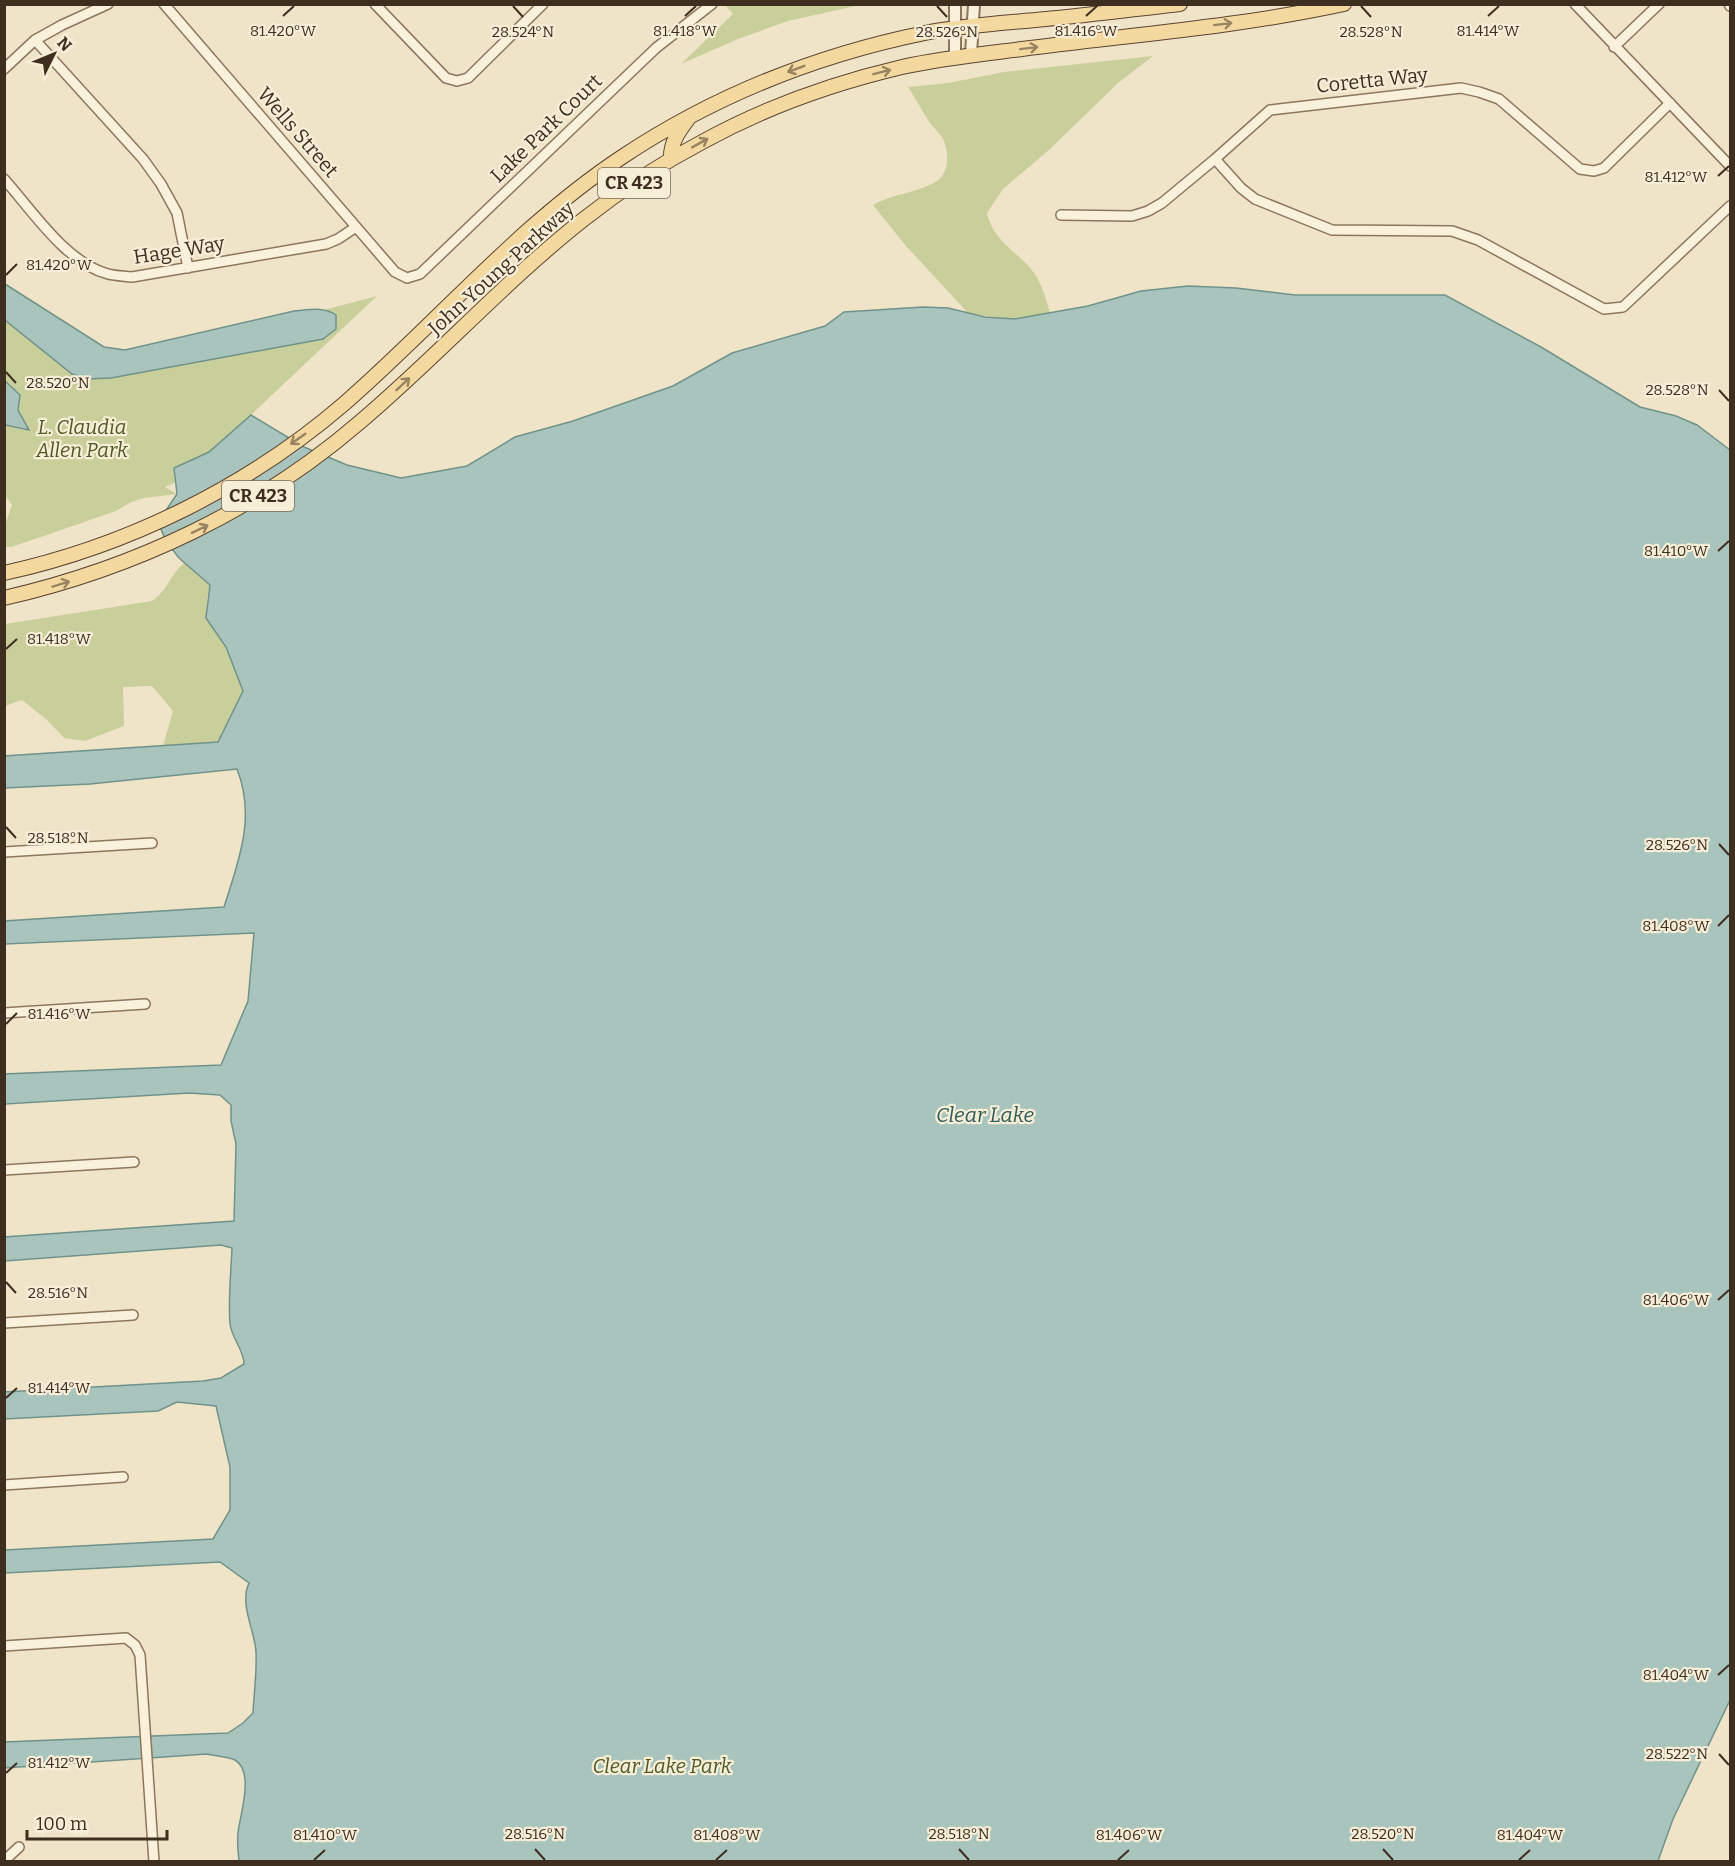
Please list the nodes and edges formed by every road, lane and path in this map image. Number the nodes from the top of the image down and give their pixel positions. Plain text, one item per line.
1 (108, 4) edge
2 (164, 4) edge
3 (375, 4) edge
4 (543, 4) edge
5 (712, 4) edge
6 (955, 4) edge
7 (974, 4) edge
8 (1180, 4) edge
9 (1344, 4) edge
10 (1575, 4) edge
11 (1659, 4) edge
12 (972, 26) junction
13 (954, 29) junction
14 (35, 40) junction
15 (1614, 47) junction
16 (971, 55) junction
17 (955, 58) junction
18 (4, 69) edge
19 (1670, 103) junction
20 (689, 117) junction
21 (671, 159) junction
22 (1215, 159) junction
23 (1731, 166) edge
24 (4, 179) edge
25 (1731, 206) edge
26 (1061, 215) dead end
27 (356, 227) junction
28 (189, 268) junction
29 (407, 278) joint
30 (4, 573) edge
31 (4, 598) edge
32 (152, 843) dead end
33 (4, 852) edge
34 (145, 1004) dead end
35 (4, 1013) edge
36 (134, 1162) dead end
37 (4, 1170) edge
38 (133, 1315) dead end
39 (4, 1323) edge
40 (123, 1477) dead end
41 (4, 1485) edge
42 (4, 1646) edge
43 (19, 1847) dead end
44 (4, 1861) edge
45 (154, 1862) edge

1 - 14 street
2 - 27 street, Wells Street
3 - 4 street
5 - 29 street, Lake Park Court
6 - 13 street
7 - 12 street
8 - 12 main road, John Young Parkway / CR 423
16 -> 9 main road, John Young Parkway / CR 423
10 - 15 street
11 - 15 street
12 - 13 main road, John Young Parkway / CR 423
12 - 16 street
13 - 17 street
13 -> 20 main road, John Young Parkway / CR 423
14 - 18 street
14 - 28 street
15 - 19 street
16 - 17 main road, John Young Parkway / CR 423
21 -> 17 main road, John Young Parkway / CR 423
19 - 22 street, Coretta Way
19 - 23 street
20 - 21 main road
20 -> 30 main road, John Young Parkway / CR 423
31 -> 21 main road, John Young Parkway / CR 423
22 - 25 street
22 - 26 street, Coretta Way
24 - 28 street, Hage Way
27 - 28 street, Hage Way
27 - 29 street, Wells Street
32 - 33 street
34 - 35 street
36 - 37 street
38 - 39 street
40 - 41 street
42 - 45 street
43 - 44 street

